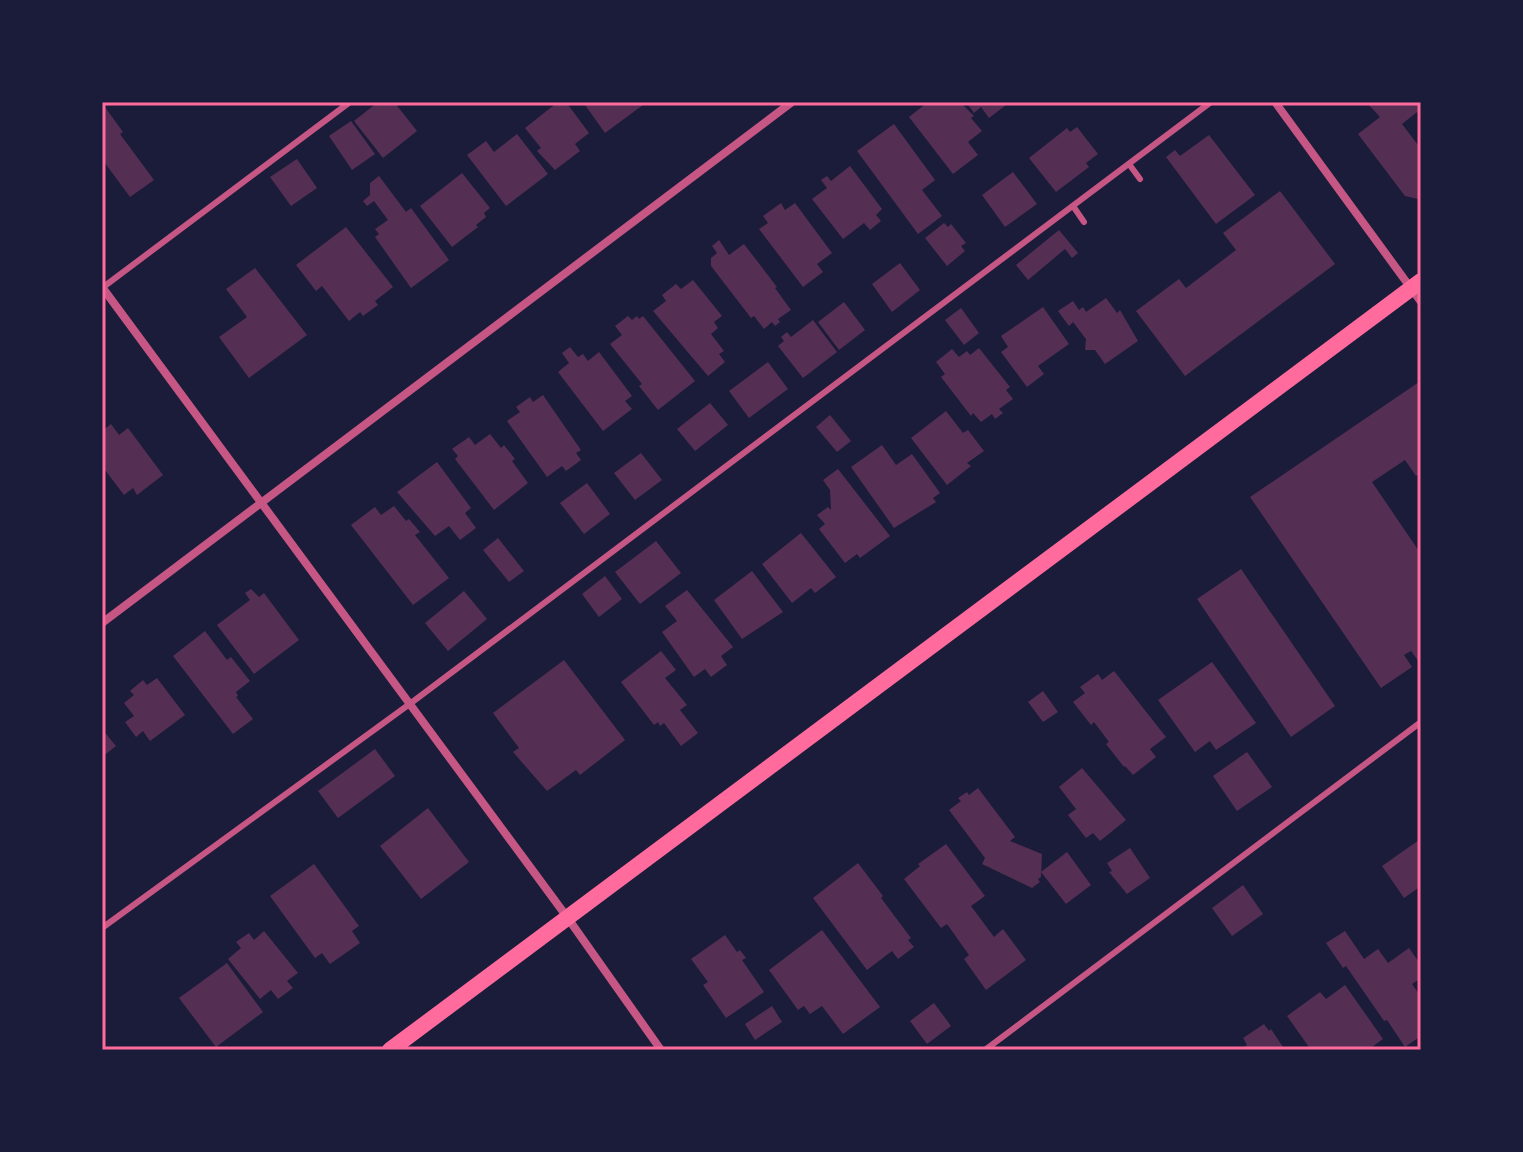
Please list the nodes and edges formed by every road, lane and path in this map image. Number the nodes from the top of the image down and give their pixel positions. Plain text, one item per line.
1 (350, 102) edge
2 (792, 102) edge
3 (1211, 102) edge
4 (1275, 102) edge
5 (1129, 164) junction
6 (1140, 179) dead end
7 (1073, 206) junction
8 (1084, 222) dead end
9 (102, 288) edge
10 (1418, 290) edge
11 (261, 503) junction
12 (102, 623) edge
13 (411, 703) junction
14 (1421, 722) edge
15 (567, 917) junction
16 (102, 928) edge
17 (390, 1050) edge
18 (661, 1050) edge
19 (985, 1050) edge

1 - 9 lane
2 - 11 street
3 - 5 lane
4 - 10 street
5 - 6 lane
5 - 7 lane
7 - 8 lane
7 - 13 lane
9 - 11 street
10 - 15 main road
11 - 12 street
11 - 13 street
13 - 15 street
13 - 16 lane
14 - 19 lane
15 - 17 main road
15 - 18 street

